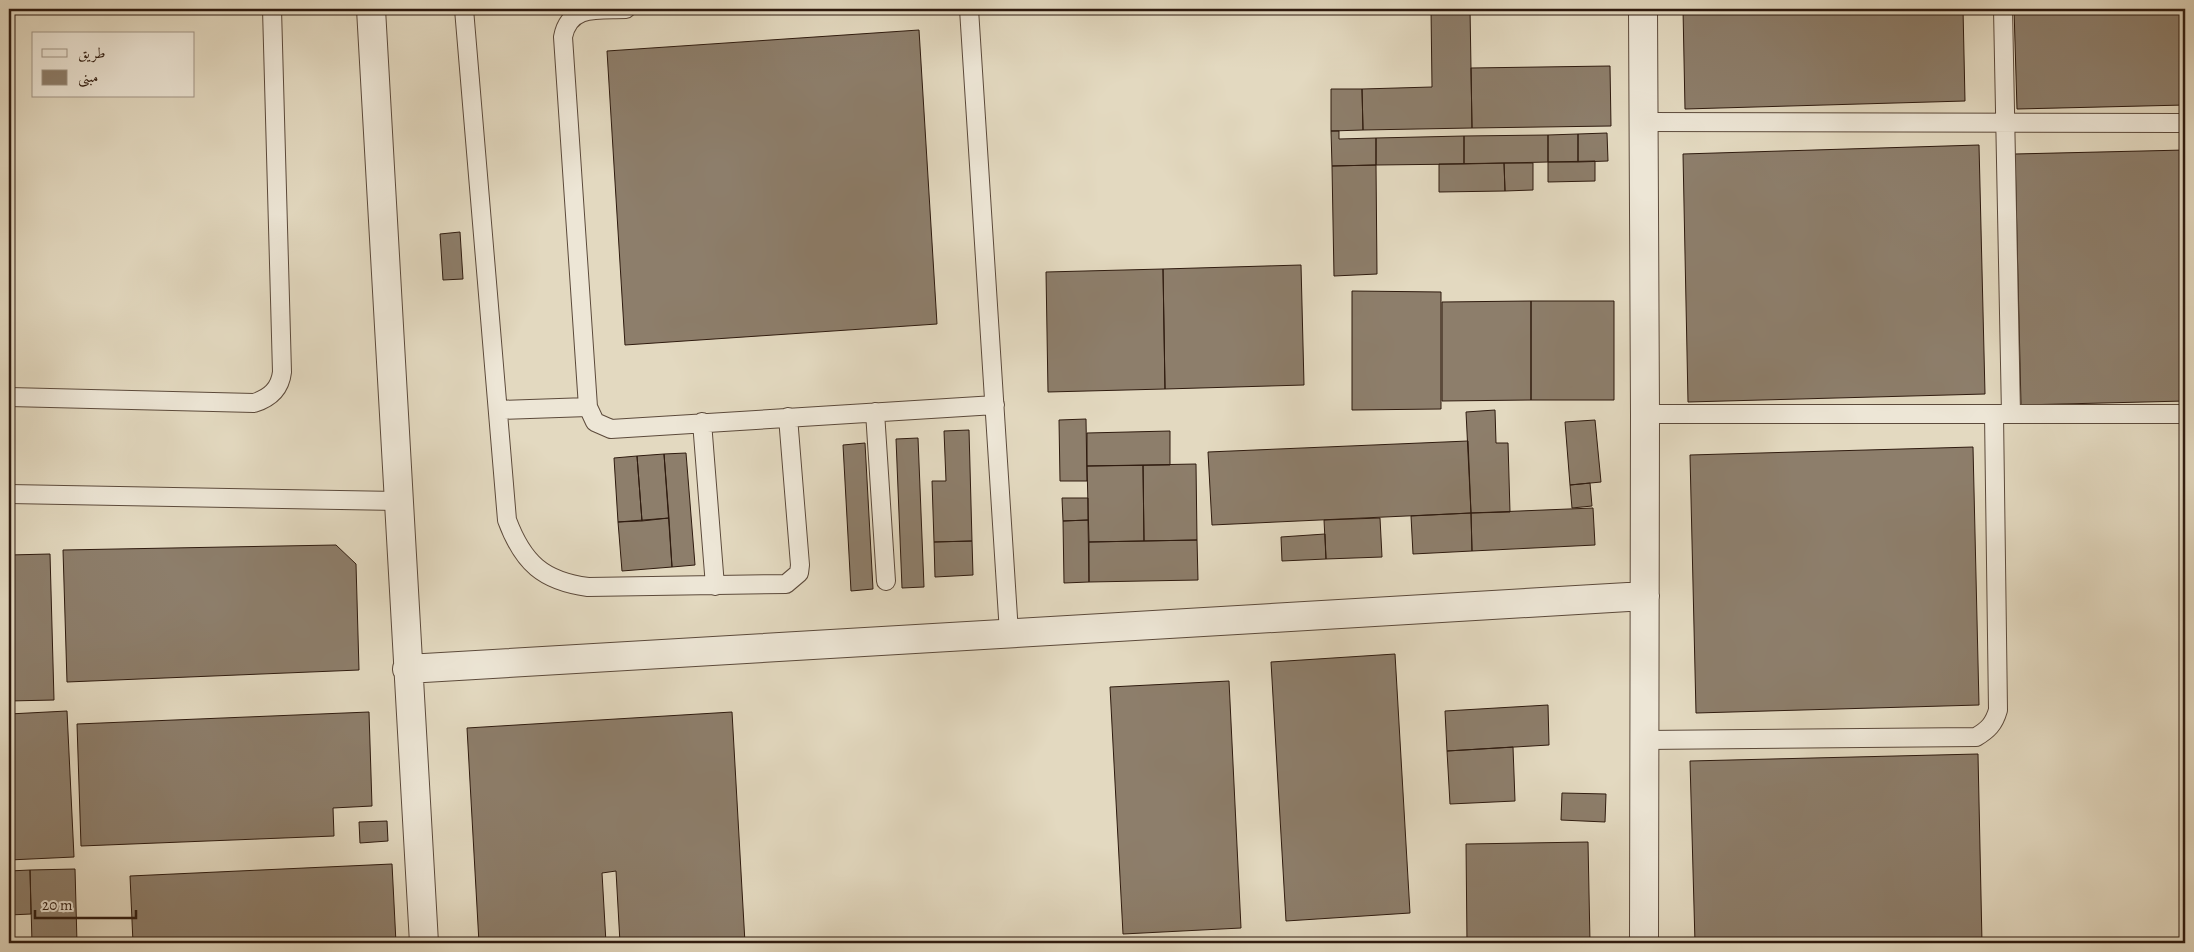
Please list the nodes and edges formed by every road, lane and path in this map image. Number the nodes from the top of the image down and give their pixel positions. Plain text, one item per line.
1 (272, 9) edge
2 (371, 9) edge
3 (464, 9) edge
4 (626, 9) edge
5 (969, 9) edge
6 (1643, 9) edge
7 (2004, 9) edge
8 (1643, 122) junction
9 (2005, 122) junction
10 (2185, 123) edge
11 (9, 397) edge
12 (995, 405) junction
13 (588, 407) junction
14 (498, 410) junction
15 (875, 412) junction
16 (1645, 414) junction
17 (2003, 414) junction
18 (2185, 414) edge
19 (788, 417) junction
20 (702, 422) junction
21 (9, 494) edge
22 (397, 501) junction
23 (886, 581) dead end
24 (715, 586) junction
25 (1645, 596) junction
26 (1009, 634) junction
27 (407, 669) junction
28 (1645, 740) junction
29 (424, 943) edge
30 (1644, 943) edge

1 - 11 lane
2 - 22 street
3 - 14 lane
4 - 13 lane
5 - 12 lane
6 - 8 street
7 - 9 lane
8 - 9 lane
8 - 16 street
9 - 10 lane
9 - 17 lane
12 - 15 lane
12 - 26 lane
13 - 14 lane
13 - 20 lane
14 - 24 lane
15 - 19 lane
15 - 23 lane
16 - 17 lane
16 - 25 street
17 - 18 lane
17 - 28 lane
19 - 20 lane
19 - 24 lane
20 - 24 lane
21 - 22 lane
22 - 27 street
25 - 26 street
25 - 28 street
26 - 27 street
27 - 29 street
28 - 30 street

